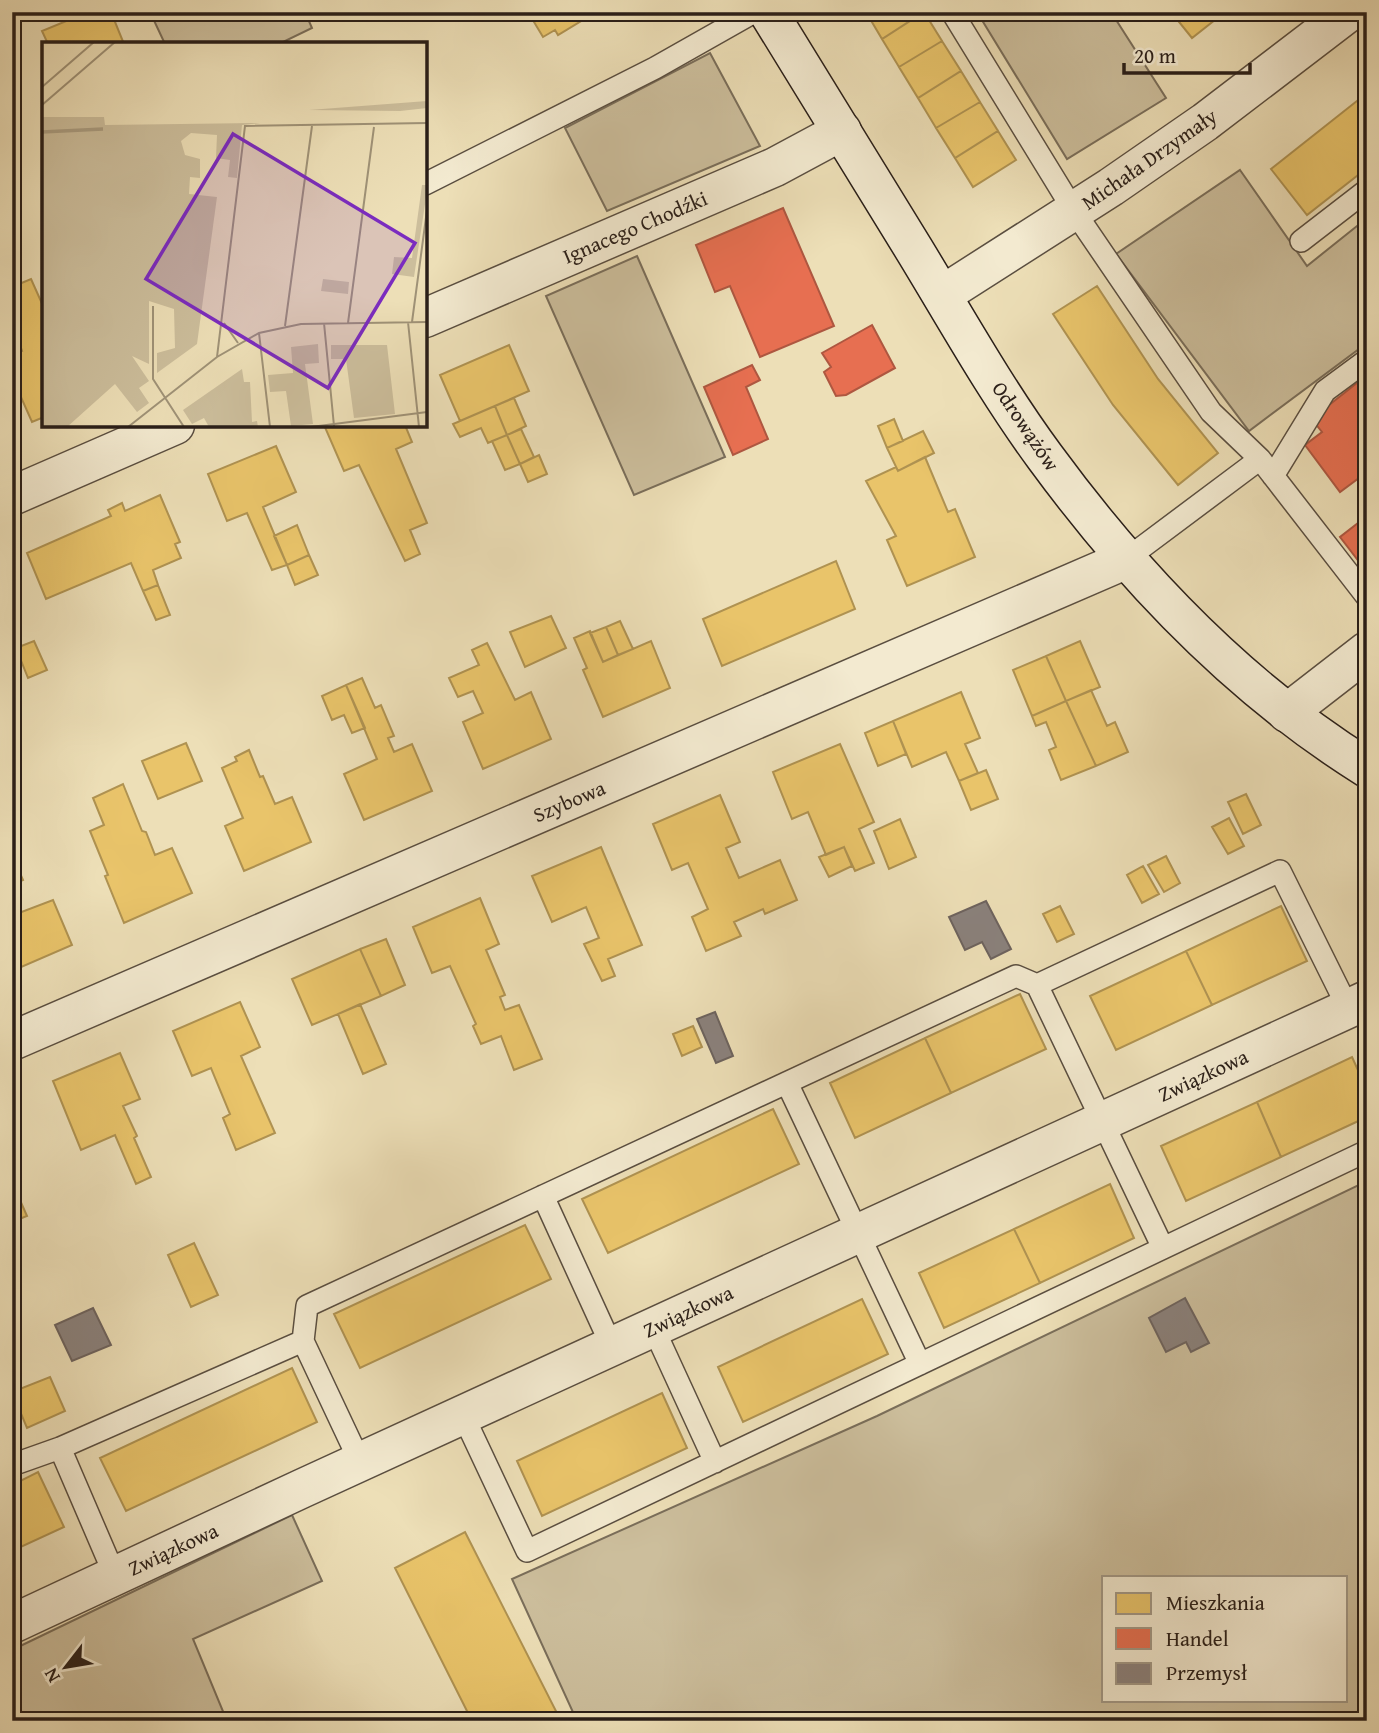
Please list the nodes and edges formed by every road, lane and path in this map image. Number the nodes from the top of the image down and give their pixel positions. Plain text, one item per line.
1 (754, 12) edge
2 (768, 12) edge
3 (952, 12) edge
4 (1349, 12) edge
5 (842, 131) junction
6 (427, 183) edge
7 (1367, 190) edge
8 (1074, 211) junction
9 (1301, 241) dead end
10 (942, 295) junction
11 (427, 317) edge
12 (1367, 359) edge
13 (170, 427) edge
14 (1266, 468) junction
15 (12, 496) edge
16 (1125, 559) junction
17 (1367, 597) edge
18 (1367, 651) edge
19 (1287, 713) junction
20 (1367, 768) edge
21 (1037, 985) junction
22 (1362, 1002) edge
23 (12, 1041) edge
24 (787, 1083) junction
25 (1103, 1121) junction
26 (1367, 1151) edge
27 (543, 1196) junction
28 (858, 1233) junction
29 (1163, 1248) junction
30 (653, 1327) junction
31 (303, 1341) junction
32 (612, 1347) junction
33 (920, 1364) junction
34 (463, 1415) junction
35 (60, 1448) junction
36 (360, 1462) junction
37 (715, 1462) junction
38 (12, 1465) edge
39 (115, 1576) junction
40 (12, 1624) edge

1 - 6 lane
2 - 5 street, Odrowążów
3 - 8 lane
4 - 8 street, Michała Drzymały
5 - 10 street, Odrowążów
5 - 11 street, Ignacego Chodźki
7 - 9 lane
8 - 10 street, Michała Drzymały
8 - 14 lane
10 - 16 street, Odrowążów
12 - 14 lane
13 - 15 street
14 - 16 lane
14 - 17 lane
16 - 19 street, Odrowążów
16 - 23 street, Szybowa
18 - 19 street
19 - 20 street, Odrowążów
21 - 22 lane
21 - 24 lane
21 - 25 lane
22 - 25 street, Związkowa
24 - 27 lane
24 - 28 lane
25 - 28 street, Związkowa
25 - 29 lane
26 - 29 lane
27 - 31 lane
27 - 32 lane
28 - 30 street, Związkowa
28 - 33 lane
29 - 33 lane
30 - 32 street, Związkowa
30 - 37 lane
31 - 35 lane
31 - 36 lane
32 - 34 street, Związkowa
33 - 37 lane
34 - 36 street, Związkowa
34 - 37 lane
35 - 38 lane
35 - 39 lane
36 - 39 street, Związkowa
39 - 40 street, Związkowa

